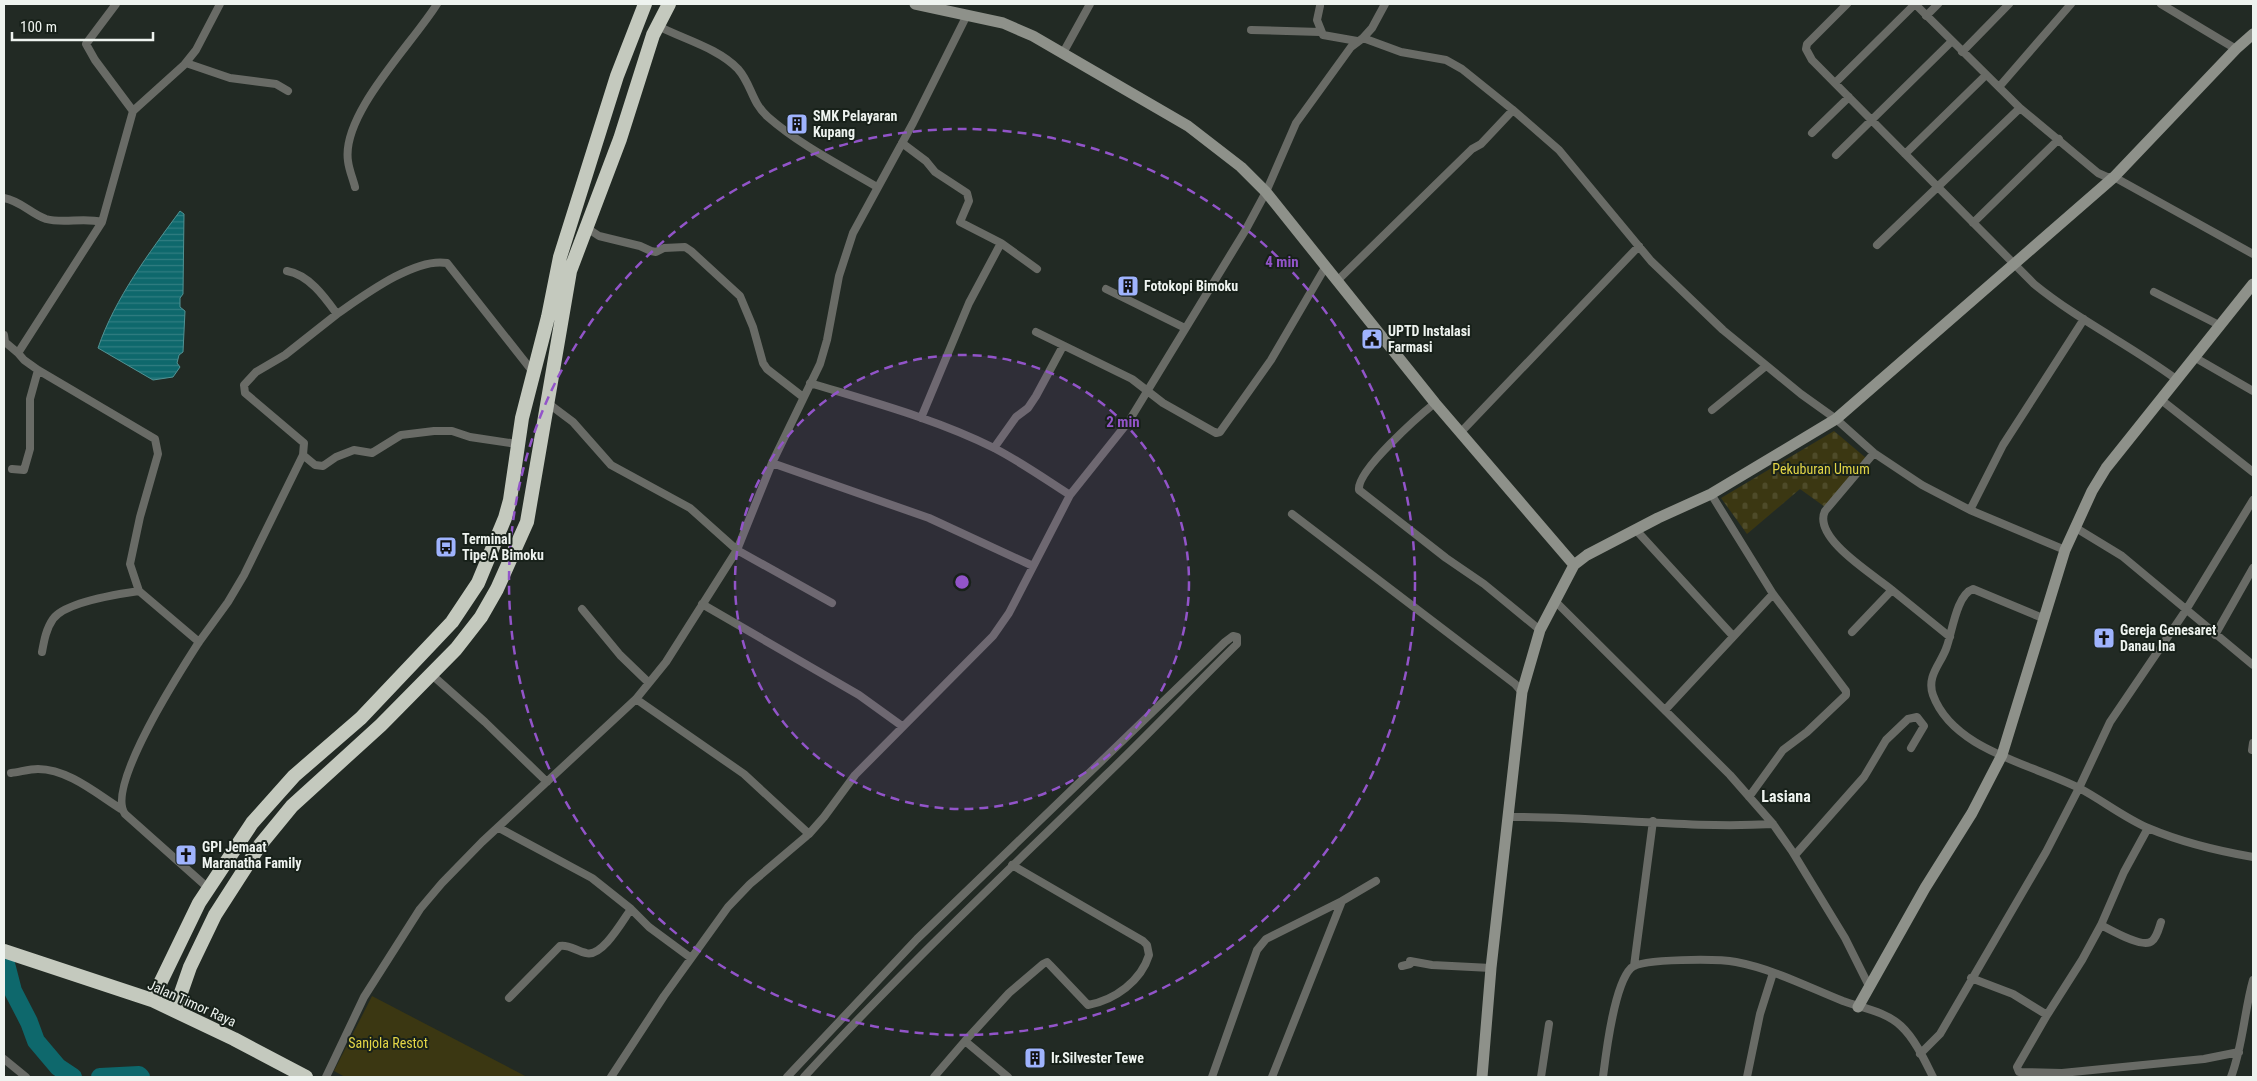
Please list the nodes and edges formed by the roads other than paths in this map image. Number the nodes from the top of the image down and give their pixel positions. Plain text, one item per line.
1 (116, 4) edge
2 (220, 4) edge
3 (437, 4) edge
4 (644, 4) edge
5 (669, 4) edge
6 (915, 4) edge
7 (1090, 4) edge
8 (1385, 4) edge
9 (1847, 4) edge
10 (1915, 4) edge
11 (1938, 4) edge
12 (2009, 4) edge
13 (2071, 4) edge
14 (2161, 4) edge
15 (932, 6) edge
16 (1320, 6) dead end
17 (961, 10) edge
18 (1926, 16) junction
19 (658, 26) junction
20 (1251, 30) dead end
21 (1320, 32) junction
22 (2253, 34) edge
23 (1360, 39) junction
24 (1952, 41) junction
25 (2236, 49) junction
26 (1962, 52) junction
27 (1063, 53) junction
28 (186, 63) junction
29 (1986, 75) junction
30 (617, 76) junction
31 (638, 82) junction
32 (1835, 83) junction
33 (1998, 88) junction
34 (288, 91) dead end
35 (1849, 97) junction
36 (2020, 108) junction
37 (1513, 110) junction
38 (134, 111) junction
39 (1871, 120) junction
40 (1812, 133) dead end
41 (2059, 139) junction
42 (902, 143) junction
43 (1905, 154) junction
44 (1836, 155) dead end
45 (2114, 177) junction
46 (355, 187) dead end
47 (877, 187) junction
48 (1938, 188) junction
49 (1266, 192) junction
50 (4, 198) edge
51 (102, 222) junction
52 (1973, 223) junction
53 (587, 228) junction
54 (1001, 243) junction
55 (1877, 245) dead end
56 (1638, 246) junction
57 (2253, 254) edge
58 (2014, 263) junction
59 (1326, 266) junction
60 (1038, 269) dead end
61 (287, 271) dead end
62 (1338, 280) junction
63 (1106, 289) dead end
64 (2252, 289) edge
65 (2154, 292) dead end
66 (337, 314) junction
67 (2084, 319) junction
68 (2221, 326) junction
69 (1185, 328) junction
70 (1036, 332) dead end
71 (4, 335) edge
72 (1063, 346) junction
73 (18, 354) junction
74 (2194, 357) junction
75 (1766, 366) junction
76 (38, 370) junction
77 (533, 372) junction
78 (2176, 379) junction
79 (810, 383) junction
80 (528, 388) junction
81 (1148, 390) junction
82 (2253, 391) edge
83 (803, 397) junction
84 (549, 399) junction
85 (2160, 399) junction
86 (1435, 403) junction
87 (1712, 410) dead end
88 (922, 418) junction
89 (1836, 419) junction
90 (1461, 432) junction
91 (517, 444) junction
92 (994, 448) junction
93 (1874, 453) junction
94 (303, 455) junction
95 (772, 463) junction
96 (12, 469) dead end
97 (2253, 472) edge
98 (1711, 494) junction
99 (1070, 495) junction
100 (2253, 500) edge
101 (1970, 510) junction
102 (1292, 514) dead end
103 (2076, 528) junction
104 (1636, 530) junction
105 (493, 547) junction
106 (737, 550) junction
107 (2065, 550) junction
108 (513, 556) junction
109 (1574, 565) junction
110 (1033, 566) junction
111 (2253, 568) edge
112 (1892, 590) junction
113 (139, 591) junction
114 (1773, 594) junction
115 (1555, 601) junction
116 (832, 603) dead end
117 (702, 604) junction
118 (582, 608) dead end
119 (2186, 610) junction
120 (2045, 619) junction
121 (1540, 630) junction
122 (1852, 632) dead end
123 (2215, 635) junction
124 (1733, 636) junction
125 (1950, 637) junction
126 (198, 642) junction
127 (42, 652) dead end
128 (2253, 665) edge
129 (432, 675) junction
130 (649, 683) junction
131 (1522, 692) junction
132 (636, 699) junction
133 (1666, 710) junction
134 (902, 726) junction
135 (1911, 748) dead end
136 (2002, 755) junction
137 (11, 773) dead end
138 (290, 780) junction
139 (546, 782) junction
140 (2080, 788) junction
141 (304, 794) junction
142 (1749, 797) junction
143 (121, 809) junction
144 (1508, 817) junction
145 (1653, 821) junction
146 (1773, 824) junction
147 (499, 828) junction
148 (2148, 828) junction
149 (809, 834) junction
150 (1795, 855) junction
151 (2253, 857) edge
152 (1012, 864) junction
153 (1376, 881) dead end
154 (207, 887) junction
155 (1342, 901) junction
156 (631, 908) junction
157 (2161, 922) dead end
158 (2101, 925) junction
159 (8, 952) edge
160 (691, 958) junction
161 (892, 965) junction
162 (1402, 966) dead end
163 (1634, 966) junction
164 (1491, 968) junction
165 (902, 973) junction
166 (1773, 973) junction
167 (1971, 978) junction
168 (2253, 980) edge
169 (1869, 986) junction
170 (510, 998) dead end
171 (152, 1000) junction
172 (1858, 1007) junction
173 (175, 1010) junction
174 (2046, 1015) junction
175 (1549, 1024) dead end
176 (965, 1041) junction
177 (2239, 1052) junction
178 (1920, 1054) junction
179 (4, 1059) edge
180 (937, 1076) edge
181 (26, 1077) edge
182 (306, 1077) edge
183 (326, 1077) edge
184 (611, 1077) edge
185 (786, 1077) edge
186 (804, 1077) edge
187 (1008, 1077) edge
188 (1212, 1077) edge
189 (1272, 1077) edge
190 (1482, 1077) edge
191 (1541, 1077) edge
192 (1603, 1077) edge
193 (1747, 1077) edge
194 (1933, 1077) edge
195 (2231, 1077) edge

1 - 38 street
2 - 28 street
3 - 46 street
4 - 30 highway
5 - 19 highway
6 - 15 street
7 - 27 street
8 - 23 street
9 - 32 street
10 - 18 street
10 - 32 street
11 - 18 street
12 - 26 street
13 - 33 street
14 - 25 street
15 - 17 street
16 - 21 street
17 - 27 street
17 - 42 street
18 - 24 street
19 - 31 highway
19 - 47 street
20 - 21 street
21 - 23 street
22 - 25 street
23 - 37 street
23 - 49 street
24 - 26 street
24 - 39 street
25 - 45 street
26 - 29 street
27 - 49 street
28 - 34 street
28 - 38 street
29 - 33 street
29 - 43 street
30 - 31 highway
30 - 77 highway
31 - 53 highway
32 - 35 street
33 - 36 street
35 - 39 street
35 - 40 street
36 - 41 street
36 - 48 street
37 - 56 street
37 - 62 street
38 - 51 street
39 - 43 street
39 - 44 street
41 - 45 street
41 - 52 street
42 - 47 street
42 - 54 street
43 - 48 street
45 - 57 street
45 - 58 street
47 - 79 street
48 - 52 street
48 - 55 street
49 - 59 street
49 - 69 street
50 - 51 street
51 - 73 street
52 - 58 street
53 - 83 street
53 - 84 highway
54 - 60 street
54 - 88 street
56 - 75 street
56 - 90 street
58 - 67 street
58 - 89 street
59 - 62 street
59 - 81 street
61 - 66 street
62 - 86 street
63 - 69 street
64 - 68 street
65 - 68 street
66 - 77 street
66 - 94 street
67 - 78 street
67 - 101 street
68 - 74 street
69 - 81 street
70 - 72 street
71 - 73 street
72 - 81 street
72 - 92 street
73 - 76 street
74 - 78 street
74 - 82 street
75 - 87 street
75 - 89 street
76 - 96 street
76 - 113 street
77 - 80 highway
78 - 85 street
79 - 83 street
79 - 88 street
80 - 84 highway
80 - 91 highway
81 - 99 street
83 - 95 street
84 - 106 street
84 - 108 highway
85 - 97 street
85 - 103 street
86 - 90 street
86 - 121 street
88 - 92 street
89 - 93 street
89 - 98 street
90 - 109 street
91 - 94 street
91 - 105 highway
92 - 99 street
93 - 101 street
93 - 112 street
94 - 126 street
95 - 106 street
95 - 110 street
98 - 104 street
98 - 114 street
99 - 110 street
100 - 119 street
101 - 107 street
102 - 131 street
103 - 107 street
103 - 119 street
104 - 109 street
104 - 124 street
105 - 108 highway
105 - 138 highway
106 - 116 street
106 - 117 street
107 - 120 street
108 - 129 highway
109 - 115 street
110 - 134 street
111 - 123 street
112 - 122 street
112 - 125 street
113 - 126 street
113 - 127 street
114 - 124 street
114 - 142 street
115 - 121 street
115 - 133 street
117 - 130 street
117 - 134 street
118 - 130 street
119 - 123 street
119 - 140 street
120 - 125 street
120 - 136 street
121 - 131 street
123 - 128 street
124 - 133 street
125 - 136 street
126 - 143 street
129 - 139 street
129 - 141 highway
130 - 132 street
131 - 144 street
132 - 139 street
132 - 149 street
133 - 142 street
134 - 149 street
135 - 150 street
136 - 140 street
136 - 169 street
137 - 143 street
138 - 141 highway
138 - 154 highway
139 - 147 street
140 - 148 street
140 - 167 street
141 - 173 highway
142 - 146 street
143 - 154 street
144 - 145 street
144 - 164 street
145 - 146 street
145 - 163 street
146 - 150 street
147 - 156 street
147 - 183 street
148 - 151 street
148 - 158 street
149 - 160 street
150 - 169 street
152 - 161 street
152 - 165 street
152 - 176 street
153 - 155 street
154 - 171 highway
155 - 188 street
155 - 189 street
156 - 160 street
156 - 170 street
157 - 158 street
158 - 174 street
159 - 171 highway, Jalan Timor Raya
160 - 184 street
161 - 165 street
161 - 185 street
162 - 164 street
163 - 166 street
163 - 192 street
164 - 190 street
165 - 186 street
166 - 172 street
166 - 193 street
167 - 174 street
167 - 178 street
168 - 177 street
169 - 172 street
171 - 173 highway, Jalan Timor Raya
172 - 178 street
173 - 182 highway, Jalan Timor Raya
174 - 177 street
175 - 191 street
176 - 180 street
176 - 187 street
177 - 195 street
178 - 194 street
179 - 181 street

